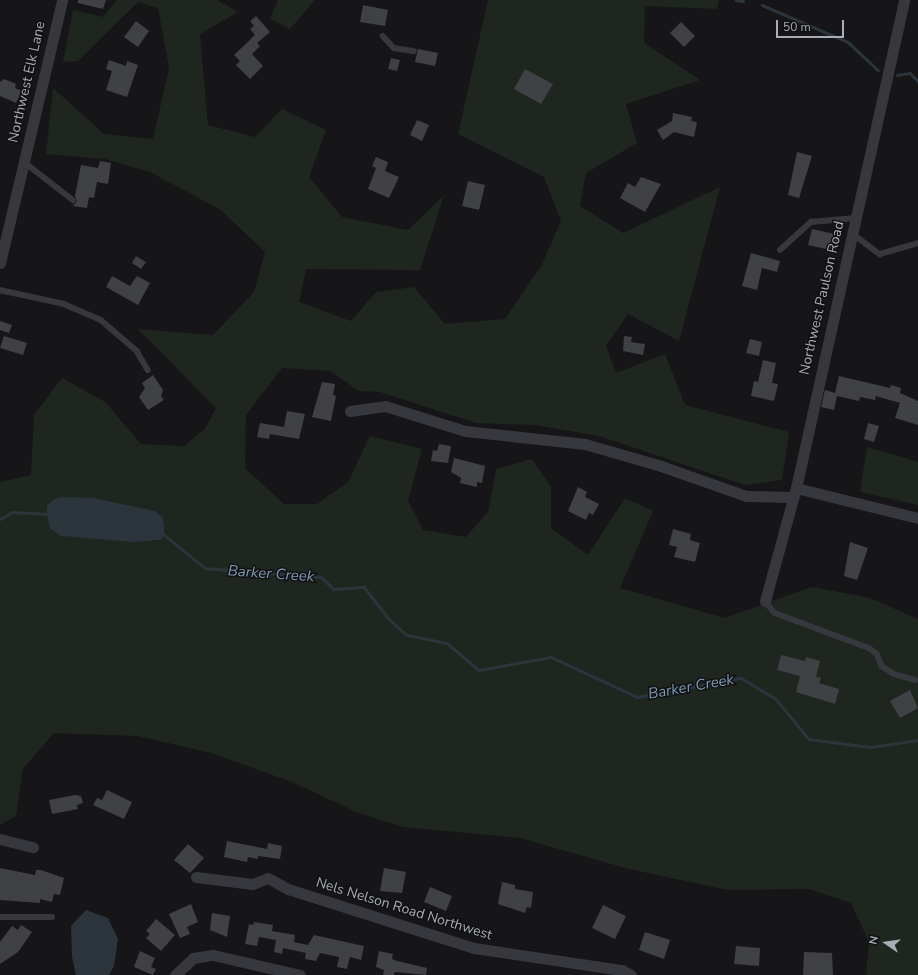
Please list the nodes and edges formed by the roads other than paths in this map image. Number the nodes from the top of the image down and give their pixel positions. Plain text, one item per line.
1 (62, 0) edge
2 (904, 0) edge
3 (383, 36) dead end
4 (414, 51) dead end
5 (24, 162) junction
6 (73, 200) dead end
7 (856, 218) junction
8 (852, 234) junction
9 (918, 243) edge
10 (780, 250) dead end
11 (0, 263) edge
12 (0, 290) edge
13 (148, 370) dead end
14 (350, 411) dead end
15 (794, 492) junction
16 (918, 518) edge
17 (765, 601) joint
18 (915, 680) dead end
19 (0, 839) edge
20 (33, 847) dead end
21 (196, 877) dead end
22 (0, 917) edge
23 (52, 917) dead end
24 (175, 975) edge
25 (300, 975) edge
26 (631, 975) edge

1 - 5 street, Northwest Elk Lane
2 - 7 street, Northwest Paulson Road
3 - 4 lane
5 - 6 lane
5 - 11 street, Northwest Elk Lane
7 - 8 street, Northwest Paulson Road
7 - 10 lane
8 - 9 lane
8 - 15 street, Northwest Paulson Road
12 - 13 lane
14 - 15 street
15 - 16 street
15 - 17 street, Northwest Paulson Road
17 - 18 lane
19 - 20 street
21 - 26 street, Nels Nelson Road Northwest
22 - 23 lane
24 - 25 street

